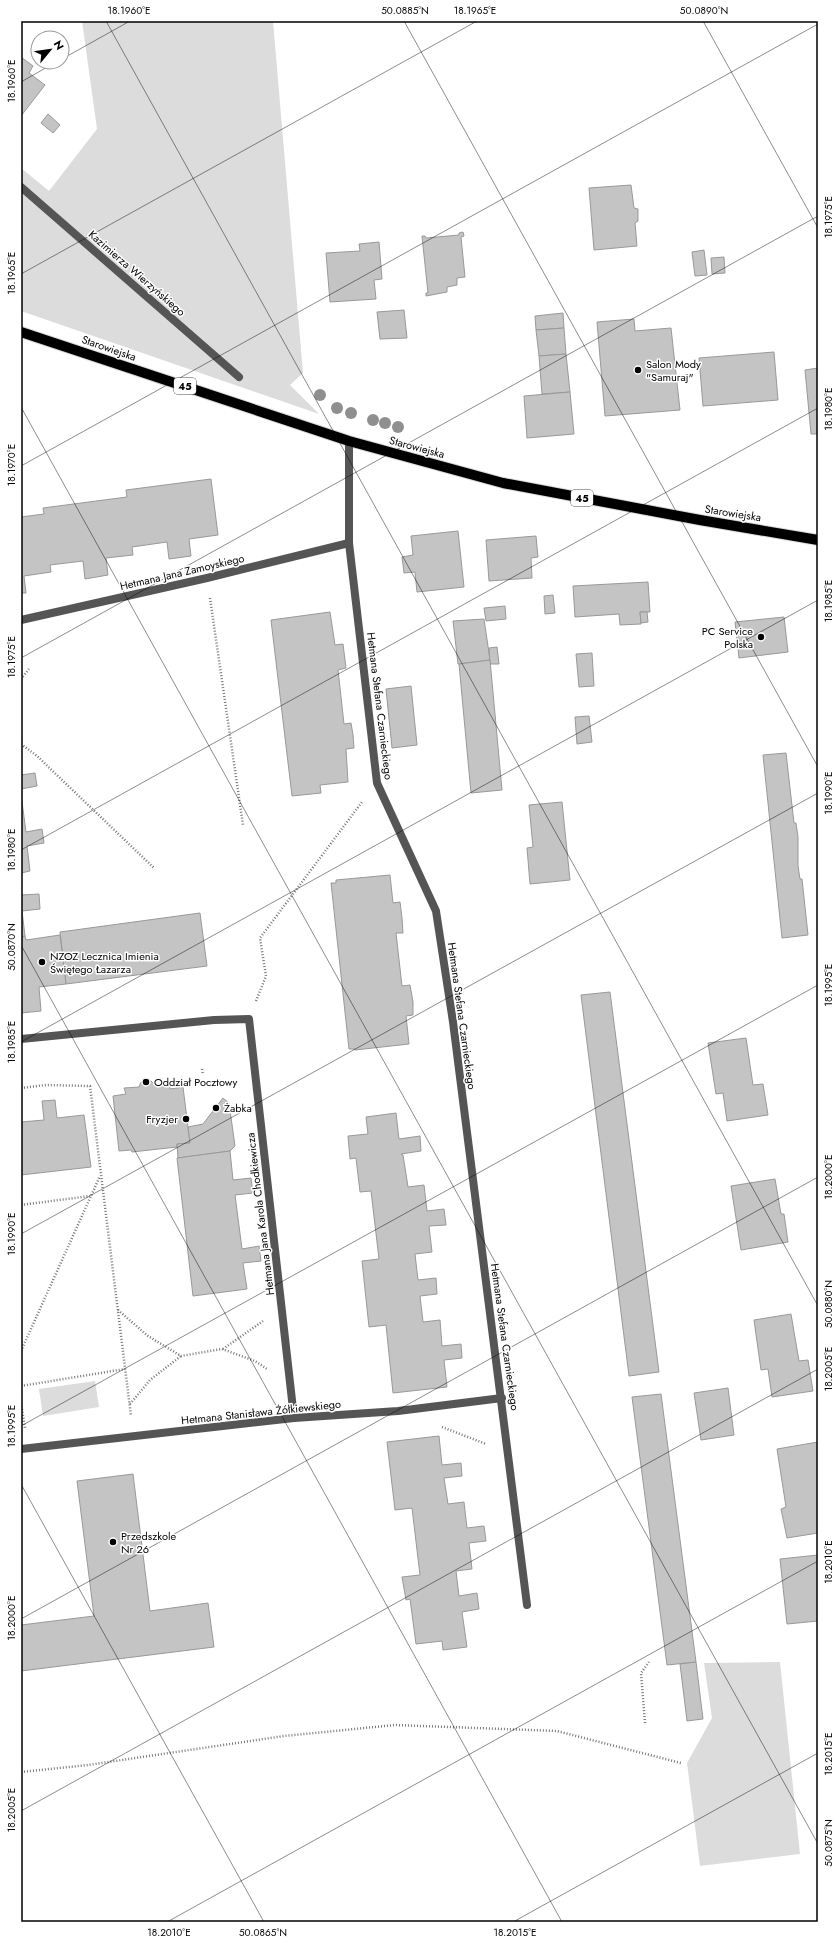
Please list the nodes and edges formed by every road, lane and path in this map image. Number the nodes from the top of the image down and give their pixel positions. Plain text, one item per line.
1 (21, 187) edge
2 (21, 332) edge
3 (239, 377) dead end
4 (349, 441) junction
5 (818, 540) edge
6 (349, 543) junction
7 (207, 578) junction
8 (21, 620) edge
9 (29, 670) dead end
10 (21, 679) edge
11 (21, 744) edge
12 (377, 783) junction
13 (243, 825) dead end
14 (154, 868) dead end
15 (249, 1019) junction
16 (21, 1039) edge
17 (202, 1069) dead end
18 (203, 1074) dead end
19 (21, 1088) edge
20 (100, 1176) junction
21 (91, 1196) junction
22 (21, 1206) edge
23 (117, 1310) junction
24 (282, 1310) junction
25 (222, 1349) junction
26 (21, 1351) edge
27 (181, 1356) junction
28 (125, 1369) junction
29 (290, 1381) junction
30 (21, 1386) edge
31 (502, 1398) junction
32 (21, 1403) edge
33 (130, 1404) junction
34 (294, 1418) junction
35 (435, 1424) dead end
36 (134, 1436) junction
37 (24, 1448) edge
38 (509, 1452) junction
39 (527, 1604) dead end
40 (648, 1662) dead end
41 (646, 1723) dead end
42 (681, 1763) dead end
43 (21, 1772) edge

1 - 3 street, Kazimierza Wierzyńskiego
2 - 4 main road, Starowiejska / 45
4 - 5 main road, Starowiejska / 45
4 - 6 street, Hetmana Stefana Czarnieckiego
6 - 7 street, Hetmana Jana Zamoyskiego
6 - 12 street, Hetmana Stefana Czarnieckiego
7 - 8 street, Hetmana Jana Zamoyskiego
7 - 13 path
9 - 10 path
11 - 14 path
12 - 15 path
12 - 31 street, Hetmana Stefana Czarnieckiego
15 - 16 street
15 - 24 street, Hetmana Jana Karola Chodkiewicza
17 - 18 path
19 - 20 path
20 - 21 path
20 - 23 path
21 - 22 path
21 - 26 path
23 - 27 path
23 - 28 path
24 - 25 path
24 - 29 street, Hetmana Jana Karola Chodkiewicza
25 - 27 path
25 - 29 path
27 - 33 path
28 - 30 path
28 - 33 path
29 - 34 street, Hetmana Jana Karola Chodkiewicza
31 - 34 street, Hetmana Stanisława Żółkiewskiego
31 - 38 street, Hetmana Stefana Czarnieckiego
32 - 37 path
33 - 36 path
34 - 36 street, Hetmana Stanisława Żółkiewskiego
35 - 38 path
36 - 37 street, Hetmana Stanisława Żółkiewskiego
38 - 39 street, Hetmana Stefana Czarnieckiego
40 - 41 path
42 - 43 path

